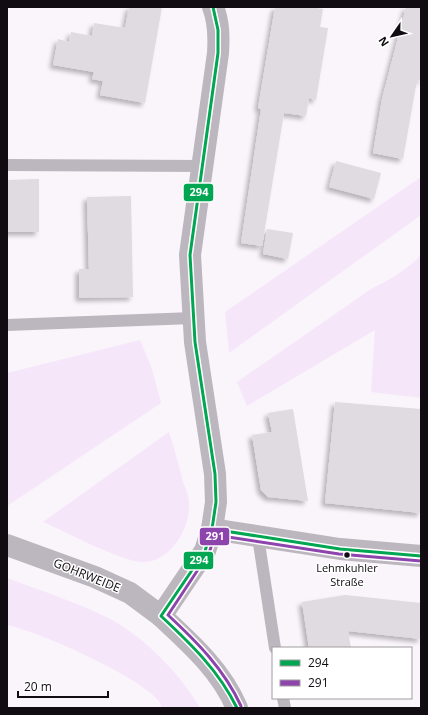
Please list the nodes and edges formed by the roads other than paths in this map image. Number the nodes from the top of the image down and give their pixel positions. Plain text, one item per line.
1 (213, 7) edge
2 (7, 166) edge
3 (202, 166) junction
4 (193, 318) junction
5 (7, 325) edge
6 (212, 529) junction
7 (258, 537) junction
8 (7, 545) edge
9 (421, 556) edge
10 (161, 616) junction
11 (275, 647) edge
12 (237, 708) edge

1 - 3 street
2 - 3 lane
3 - 4 street
4 - 5 lane
4 - 6 street
6 - 7 street
6 - 10 street
7 - 9 street
7 - 11 lane
8 - 10 street, GOHRWEIDE
10 - 12 street

